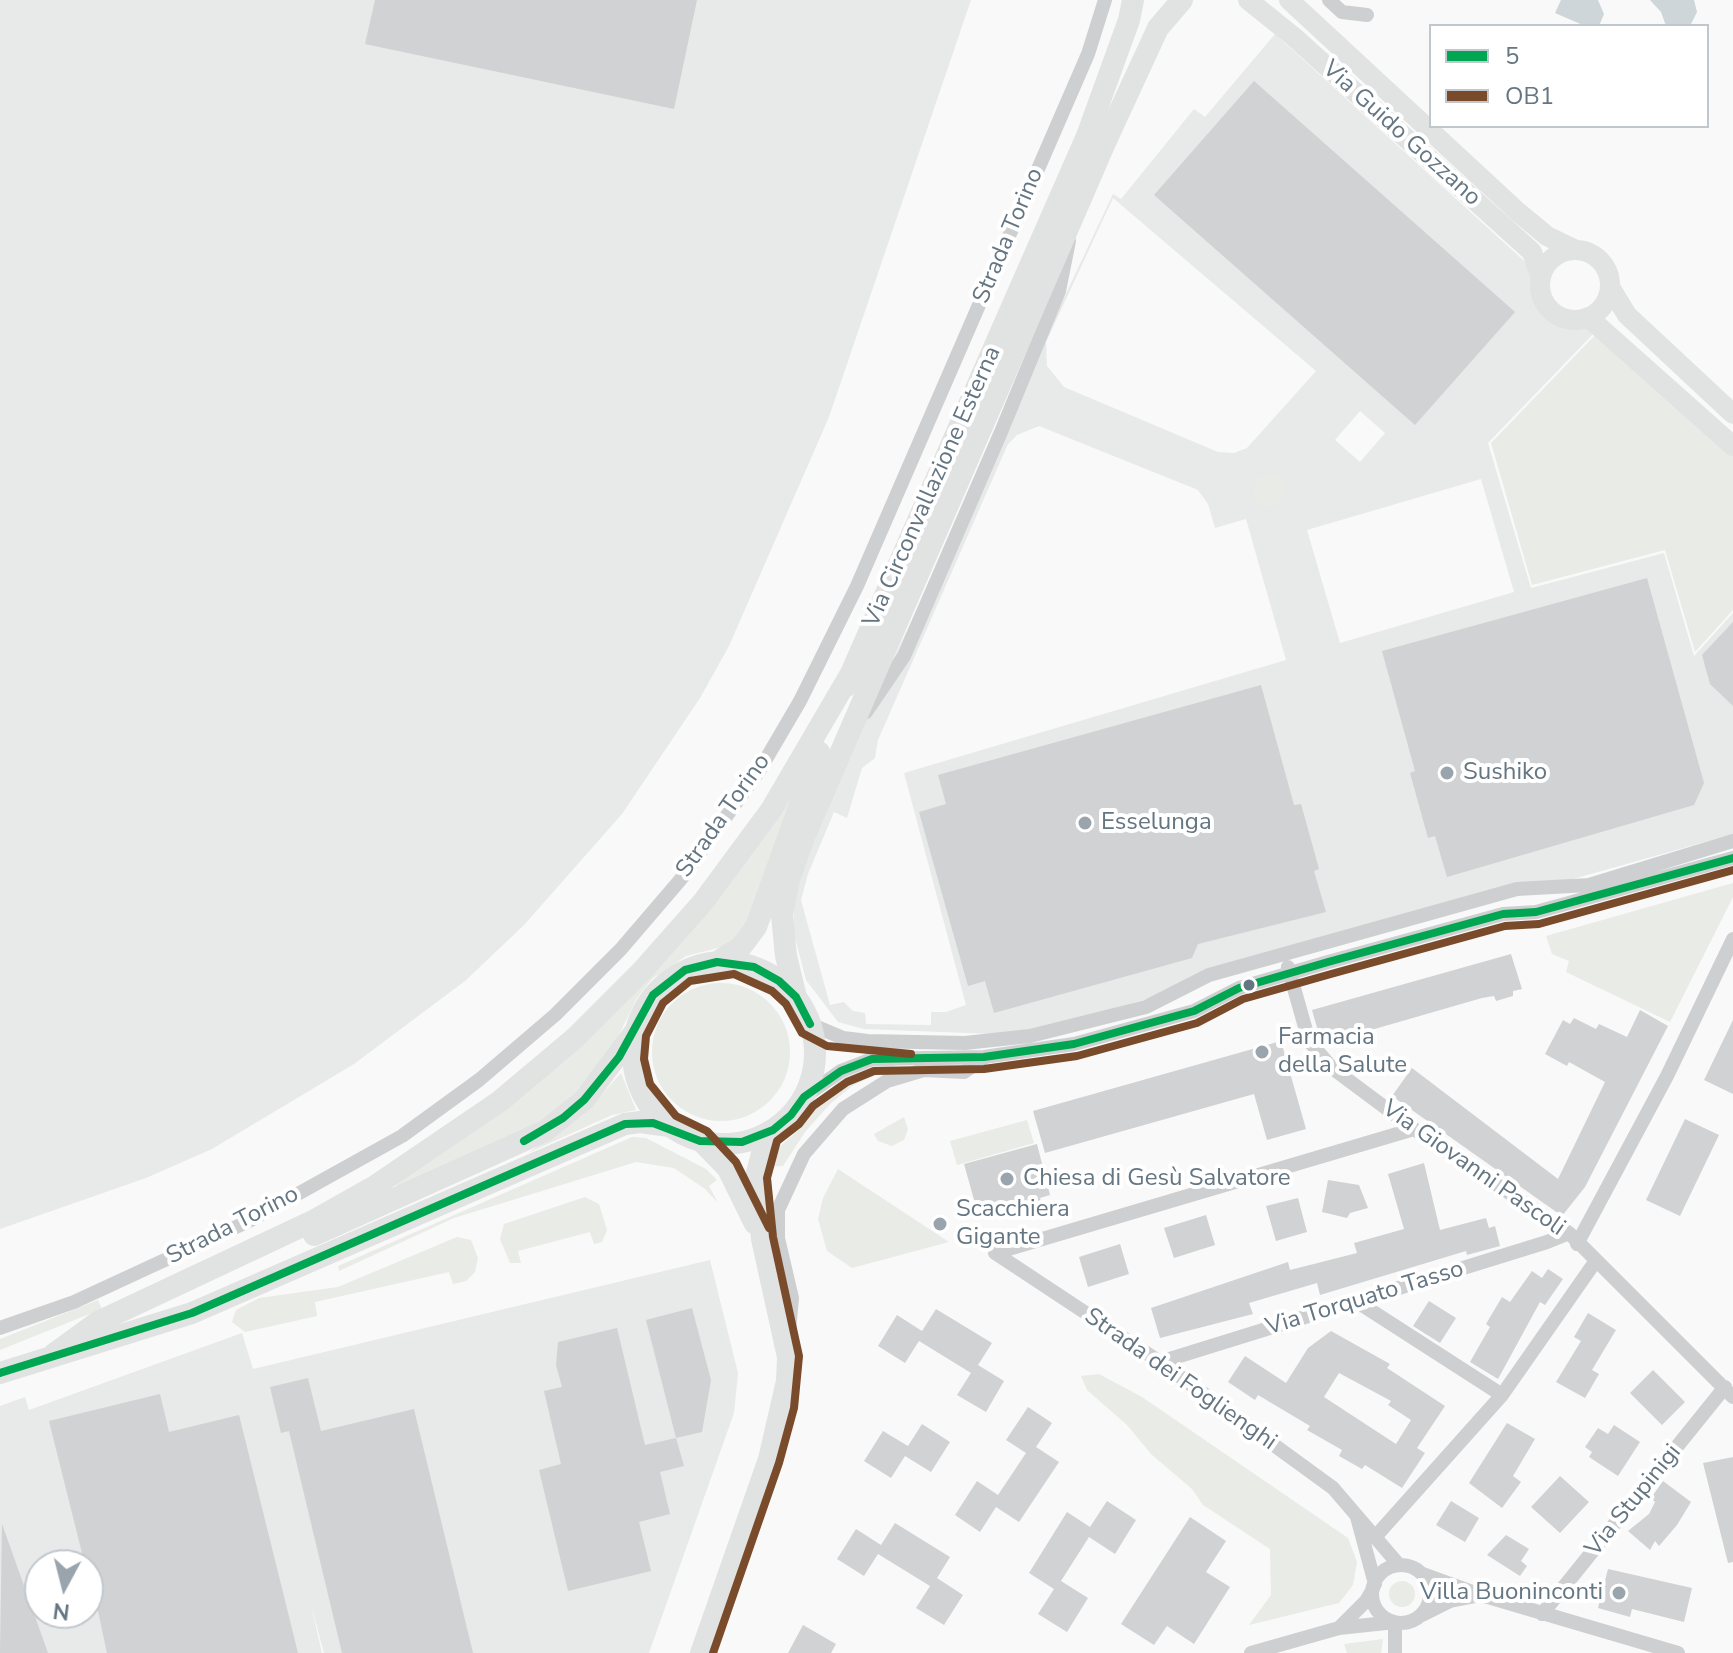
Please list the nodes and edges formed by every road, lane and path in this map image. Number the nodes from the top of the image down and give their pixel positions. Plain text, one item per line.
1 (1105, 0) edge
2 (1133, 0) edge
3 (1182, 0) edge
4 (1248, 0) edge
5 (1289, 0) edge
6 (1329, 0) edge
7 (1367, 15) dead end
8 (1576, 250) junction
9 (1541, 278) junction
10 (1610, 287) junction
11 (1588, 317) junction
12 (1733, 414) edge
13 (1733, 446) edge
14 (850, 675) junction
15 (1733, 841) edge
16 (1733, 858) edge
17 (1733, 939) edge
18 (1285, 955) junction
19 (717, 962) junction
20 (1290, 974) junction
21 (796, 997) junction
22 (810, 1024) junction
23 (634, 1033) junction
24 (984, 1057) junction
25 (804, 1097) junction
26 (669, 1126) junction
27 (1414, 1129) junction
28 (766, 1134) junction
29 (700, 1141) junction
30 (1573, 1238) junction
31 (761, 1239) junction
32 (1595, 1262) junction
33 (1356, 1301) junction
34 (0, 1328) edge
35 (54, 1354) junction
36 (787, 1357) junction
37 (1160, 1362) junction
38 (0, 1373) edge
39 (1729, 1392) edge
40 (1502, 1395) junction
41 (1357, 1517) junction
42 (1376, 1536) junction
43 (1399, 1565) junction
44 (1423, 1574) junction
45 (1374, 1586) junction
46 (1481, 1595) junction
47 (1542, 1614) junction
48 (1419, 1617) junction
49 (1395, 1622) junction
50 (1339, 1628) junction
51 (703, 1648) edge
52 (1251, 1653) edge
53 (1395, 1653) edge
54 (1678, 1653) edge

1 - 34 street, Strada Torino
2 - 14 main road, Via Circonvallazione Esterna
3 - 21 main road, Via Circonvallazione Esterna
4 - 9 street, Via Guido Gozzano
5 - 8 street, Via Guido Gozzano
6 - 7 street
8 - 9 street
8 - 10 street
9 - 11 street
10 - 11 street
10 - 12 street
11 - 13 street
14 - 19 main road, Via Circonvallazione Esterna
14 - 35 main road
15 - 18 street
16 - 20 street
17 - 30 street
18 - 20 street, Via Giovanni Pascoli
18 - 22 street
19 - 21 main road
19 - 23 main road
20 - 24 street
20 - 27 street, Via Giovanni Pascoli
21 - 22 main road
22 - 25 main road
23 - 26 main road
23 - 35 main road, Strada Torino
24 - 25 street
24 - 36 street
25 - 28 main road
26 - 29 main road
26 - 35 main road, Strada Torino
27 - 30 street, Via Giovanni Pascoli
27 - 37 street, Strada dei Foglienghi
28 - 29 main road
28 - 31 street
29 - 31 street
30 - 32 street, Via Giovanni Pascoli
30 - 33 street, Via Torquato Tasso
31 - 36 street
32 - 39 street, Via Giovanni Pascoli
32 - 40 street
33 - 37 street, Via Torquato Tasso
33 - 40 street
35 - 38 main road, Strada Torino
36 - 51 street
37 - 41 street, Strada dei Foglienghi
39 - 47 street, Via Stupinigi
40 - 42 street
41 - 42 street, Strada dei Foglienghi
41 - 45 street, Strada dei Foglienghi
42 - 43 street, Strada dei Foglienghi
43 - 44 street
43 - 45 street
44 - 46 street
44 - 48 street
45 - 49 street, Strada dei Foglienghi
45 - 50 street
46 - 47 street
46 - 48 street
47 - 54 street
48 - 49 street
49 - 50 street
49 - 53 street
50 - 52 street

